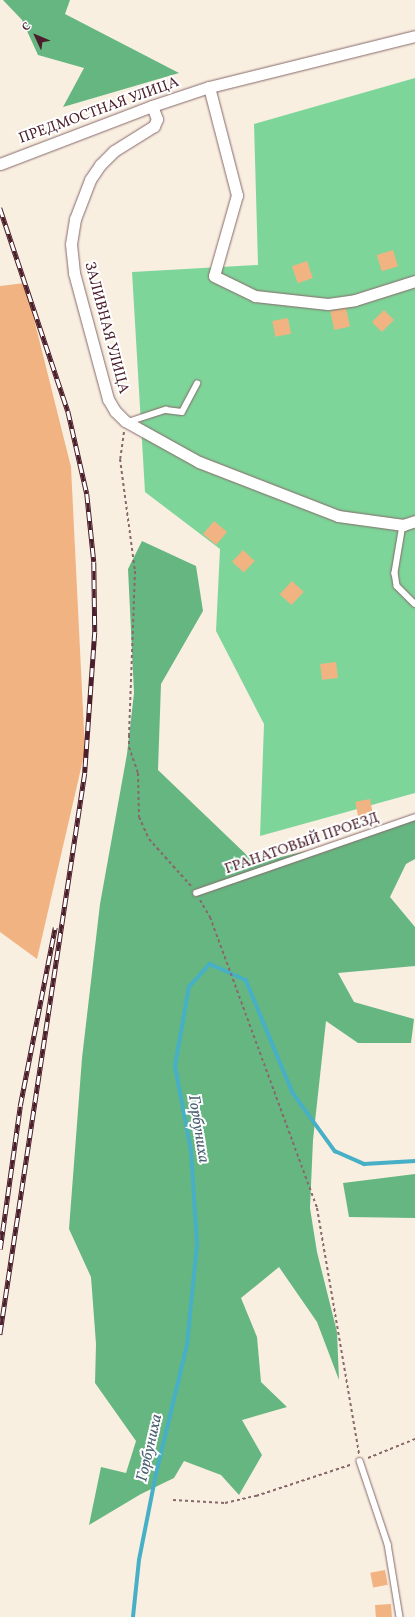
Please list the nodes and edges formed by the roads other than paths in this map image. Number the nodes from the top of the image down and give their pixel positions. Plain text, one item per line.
1 (415, 36) edge
2 (209, 87) junction
3 (152, 106) junction
4 (0, 164) edge
5 (415, 281) edge
6 (197, 384) dead end
7 (126, 421) junction
8 (415, 521) edge
9 (403, 524) junction
10 (415, 604) edge
11 (415, 817) edge
12 (196, 893) road end
13 (360, 1462) road end
14 (400, 1617) edge

1 - 2 street, ПРЕДМОСТНАЯ УЛИЦА
2 - 3 street, ПРЕДМОСТНАЯ УЛИЦА
2 - 5 street
3 - 4 street, ПРЕДМОСТНАЯ УЛИЦА
3 - 7 street, ЗАЛИВНАЯ УЛИЦА
6 - 7 lane
7 - 9 street, ЗАЛИВНАЯ УЛИЦА
8 - 9 street, ЗАЛИВНАЯ УЛИЦА
9 - 10 lane
11 - 12 lane, ГРАНАТОВЫЙ ПРОЕЗД
13 - 14 lane

